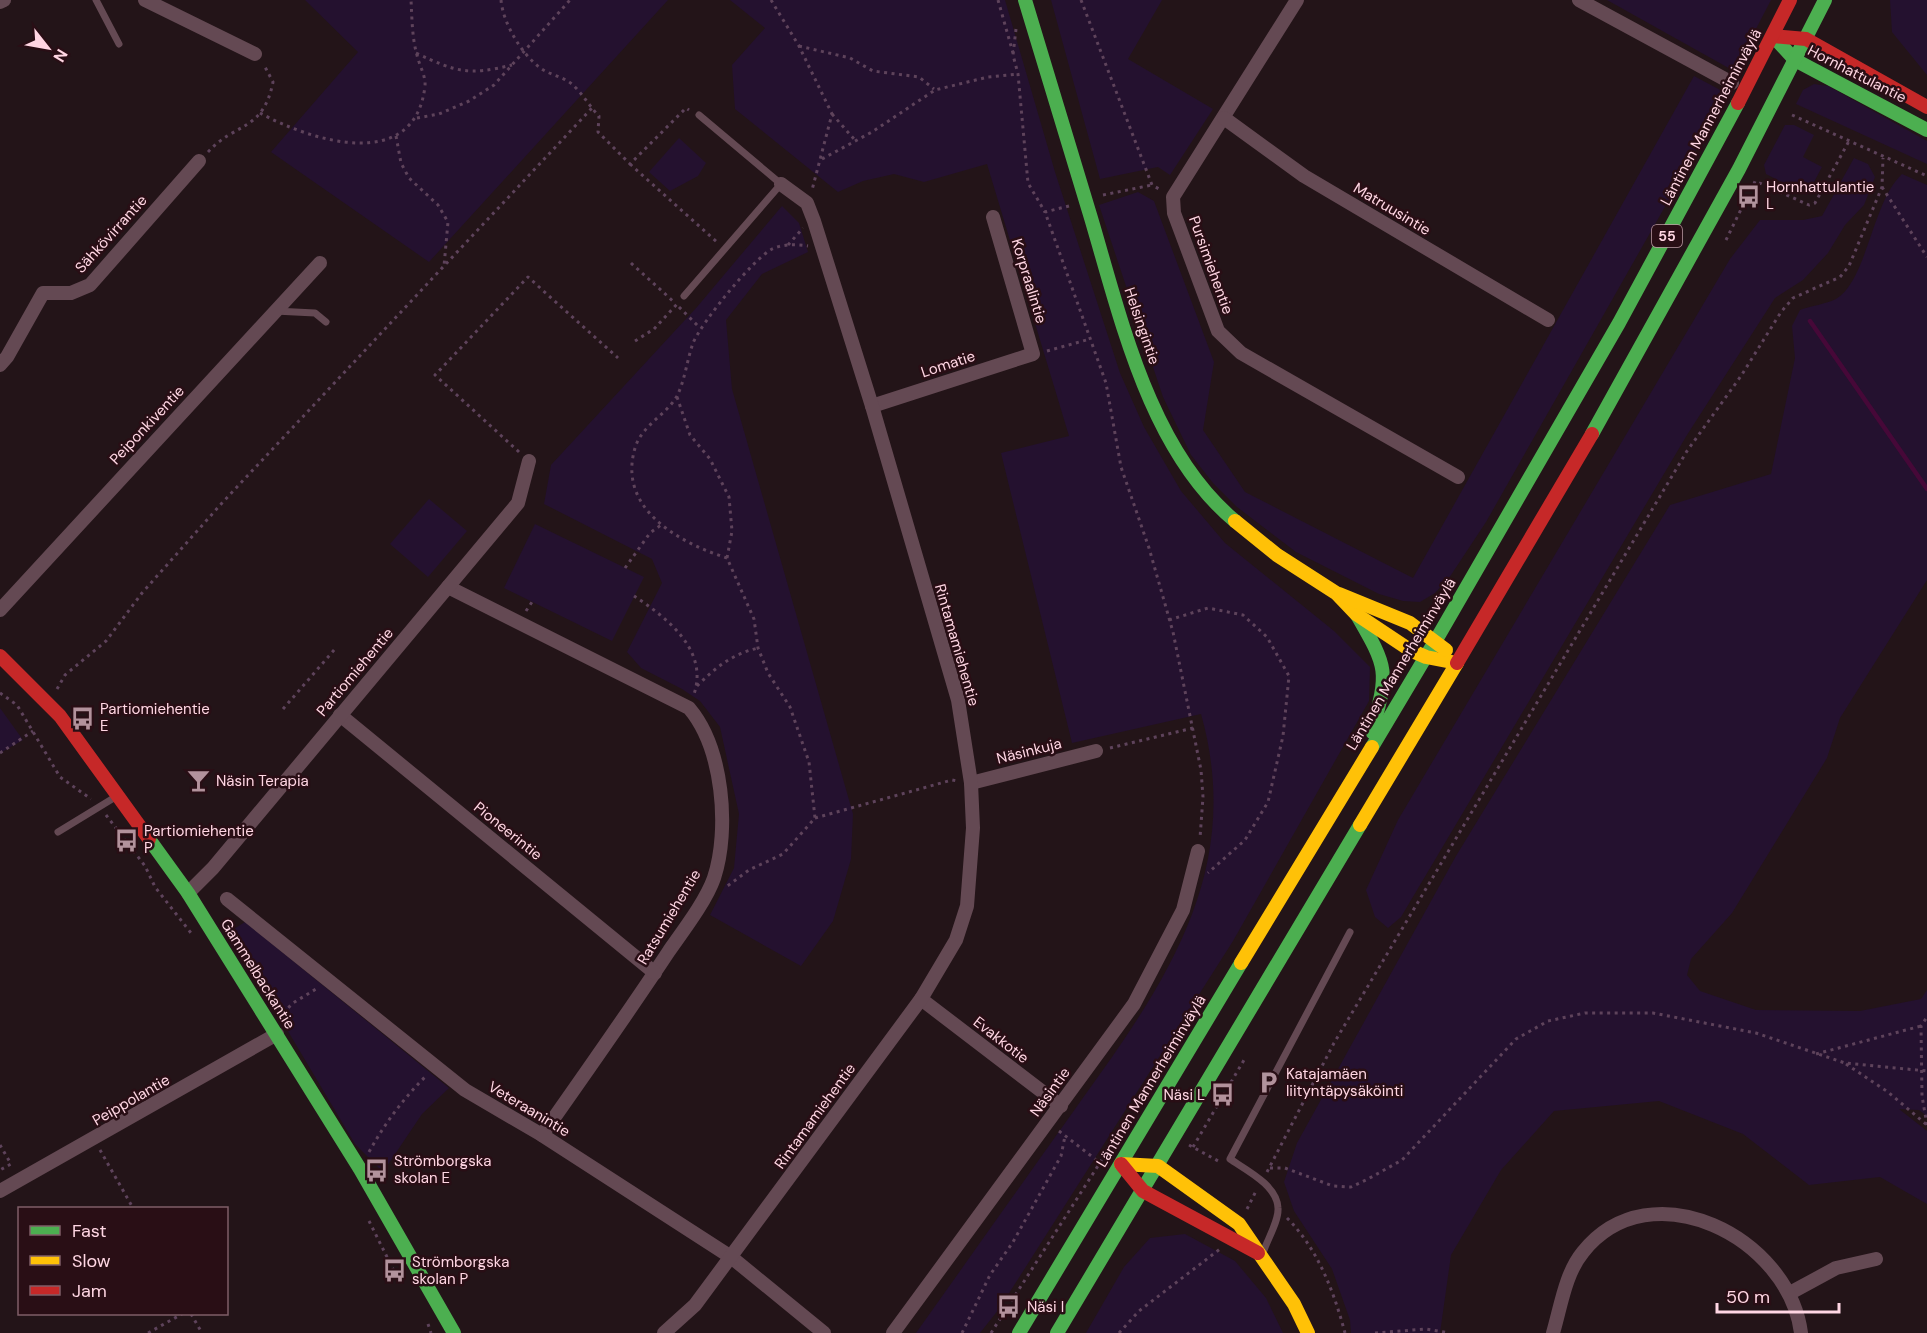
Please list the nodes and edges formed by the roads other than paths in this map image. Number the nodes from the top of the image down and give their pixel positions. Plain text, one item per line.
1 (96, 0) edge
2 (146, 0) edge
3 (1297, 0) edge
4 (1580, 0) edge
5 (1790, 0) edge
6 (1825, 0) edge
7 (1026, 3) edge
8 (1773, 36) junction
9 (1806, 39) junction
10 (119, 44) dead end
11 (255, 54) road end
12 (1795, 60) junction
13 (1732, 83) dead end
14 (1927, 107) edge
15 (699, 114) road end
16 (1224, 118) junction
17 (1927, 130) edge
18 (199, 161) road end
19 (781, 184) junction
20 (993, 217) dead end
21 (323, 263) dead end
22 (684, 296) road end
23 (274, 311) junction
24 (1548, 320) dead end
25 (326, 322) dead end
26 (1033, 354) joint
27 (0, 365) edge
28 (872, 406) junction
29 (529, 461) road end
30 (1458, 477) dead end
31 (448, 587) junction
32 (1336, 593) junction
33 (0, 610) edge
34 (1356, 614) junction
35 (1436, 640) junction
36 (0, 656) edge
37 (1426, 657) junction
38 (1457, 663) junction
39 (340, 716) junction
40 (1096, 751) road end
41 (1365, 756) junction
42 (971, 783) junction
43 (117, 796) junction
44 (58, 832) dead end
45 (1198, 851) road end
46 (188, 893) junction
47 (227, 898) dead end
48 (1350, 932) dead end
49 (655, 973) junction
50 (921, 999) junction
51 (277, 1034) junction
52 (1061, 1106) junction
53 (542, 1135) junction
54 (1121, 1164) junction
55 (1158, 1166) junction
56 (0, 1191) edge
57 (1143, 1191) junction
58 (1262, 1255) junction
59 (731, 1257) junction
60 (1876, 1259) dead end
61 (1790, 1293) junction
62 (452, 1332) edge
63 (664, 1333) edge
64 (824, 1333) edge
65 (893, 1333) edge
66 (1019, 1333) edge
67 (1057, 1333) edge
68 (1308, 1333) edge
69 (1553, 1333) edge
70 (1802, 1333) edge

1 - 10 lane
2 - 11 street
3 - 16 street
4 - 13 street
5 - 8 main road, Läntinen Mannerheiminväylä / 55
6 - 9 main road, 55
7 - 32 main road, Helsingintie
8 - 9 main road, Hornhattulantie
8 - 12 main road, Hornhattulantie
8 - 35 main road, Läntinen Mannerheiminväylä / 55
9 - 12 main road, 55
9 - 14 main road, Hornhattulantie
12 - 17 main road, Hornhattulantie
12 - 38 main road, 55
15 - 19 lane
16 - 24 street, Matruusintie
16 - 30 street, Pursimiehentie
18 - 27 street, Sähkövirrantie
19 - 22 lane
19 - 28 street, Rintamamiehentie
20 - 26 street, Korpraalintie
21 - 23 street, Peiponkiventie
23 - 25 lane
23 - 33 street, Peiponkiventie
26 - 28 street, Lomatie
28 - 42 street, Rintamamiehentie
29 - 31 street, Partiomiehentie
31 - 39 street, Partiomiehentie
31 - 49 street, Ratsumiehentie
32 - 34 main road, Helsingintie
32 - 35 main road, Helsingintie
34 - 37 main road, Helsingintie
34 - 41 main road, Helsingintie
35 - 37 main road, Läntinen Mannerheiminväylä
35 - 38 main road, Helsingintie
36 - 43 main road, Gammelbackantie
37 - 38 main road, Helsingintie
37 - 41 main road, Läntinen Mannerheiminväylä
38 - 55 main road
39 - 46 street, Partiomiehentie
39 - 49 street, Pioneerintie
40 - 42 street, Näsinkuja
41 - 54 main road, Läntinen Mannerheiminväylä
42 - 50 street, Rintamamiehentie
43 - 44 lane
43 - 46 main road, Gammelbackantie
45 - 52 street, Näsintie
46 - 51 main road, Gammelbackantie
47 - 53 street, Veteraanintie
48 - 58 lane
49 - 53 street, Ratsumiehentie
50 - 52 street, Evakkotie
50 - 59 street, Rintamamiehentie
51 - 56 street, Peippolantie
51 - 62 main road, Gammelbackantie
52 - 65 street, Näsintie
53 - 59 street, Veteraanintie
54 - 55 main road
54 - 57 main road
54 - 66 main road, Läntinen Mannerheiminväylä
55 - 57 main road
55 - 58 main road
57 - 58 main road
57 - 67 main road
58 - 68 main road
59 - 63 street, Rintamamiehentie
59 - 64 street, Veteraanintie
60 - 61 street
61 - 69 street
61 - 70 street

